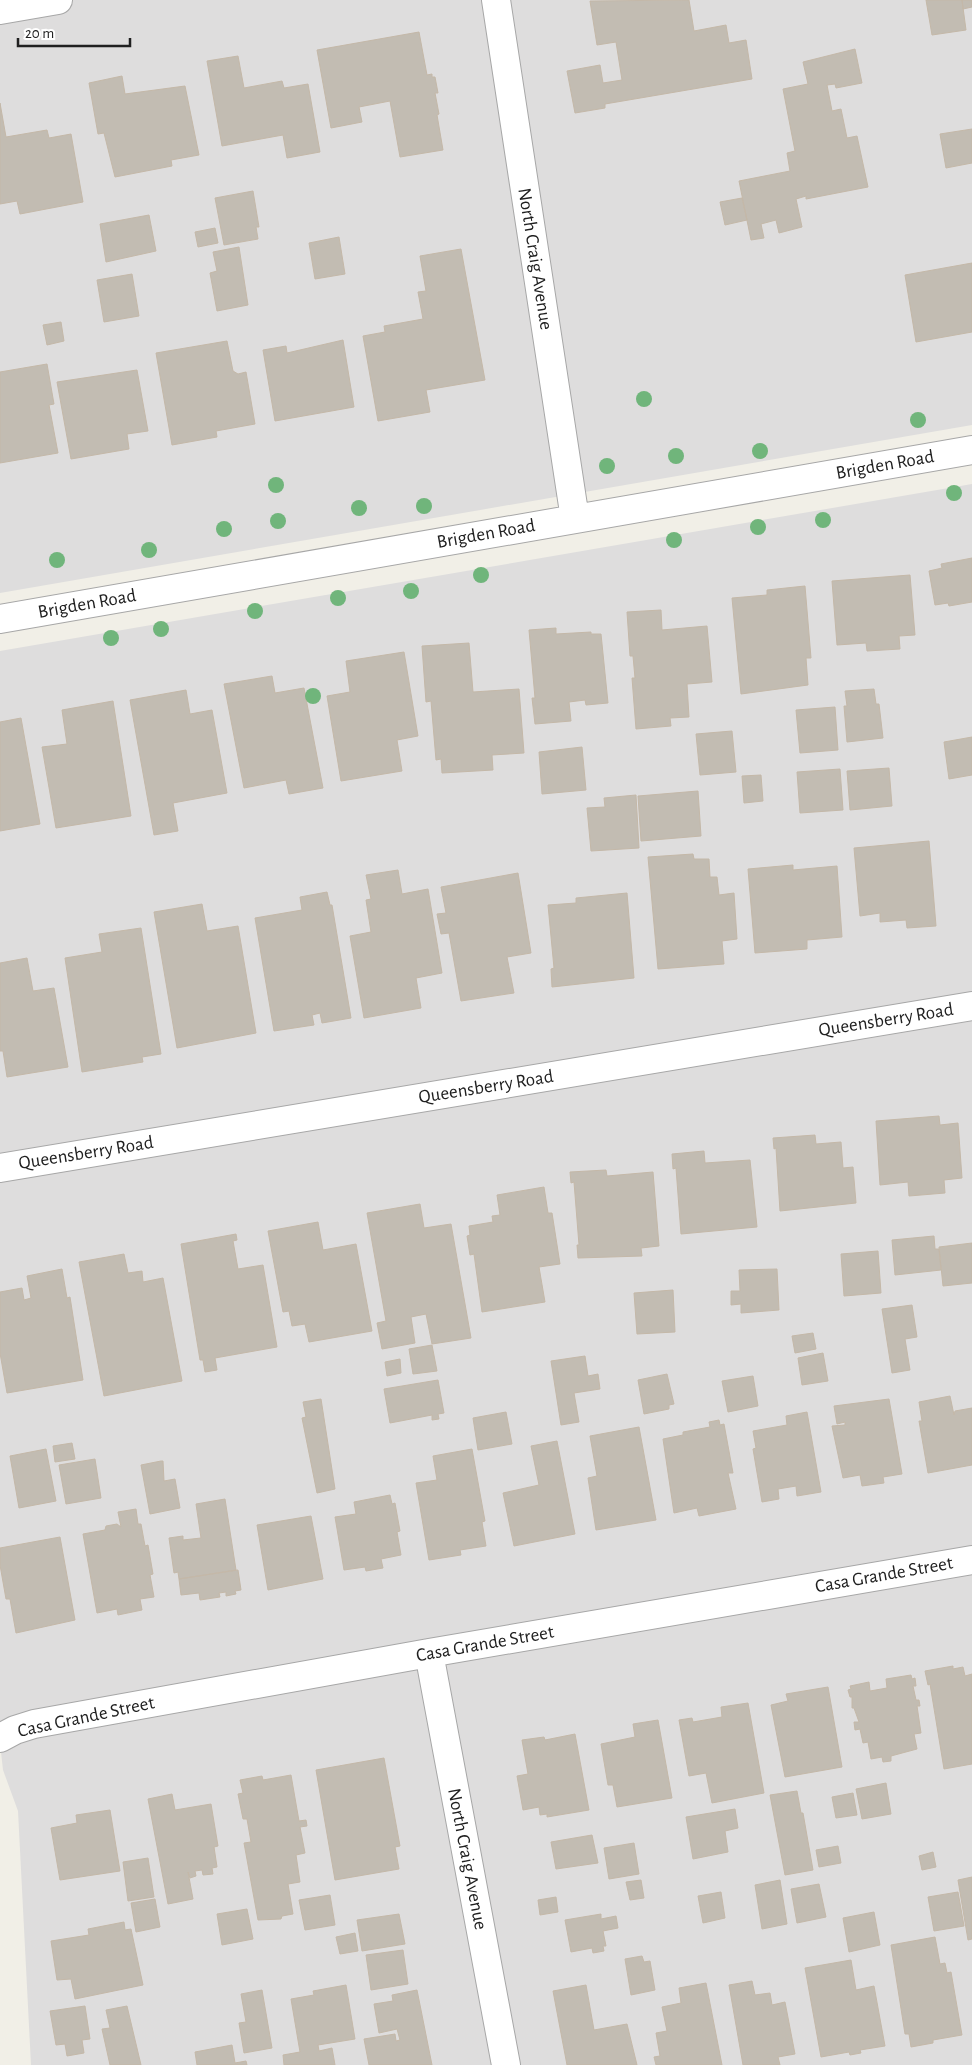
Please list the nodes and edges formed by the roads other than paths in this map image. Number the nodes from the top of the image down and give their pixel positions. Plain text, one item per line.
1 (58, 0) edge
2 (496, 0) edge
3 (0, 10) edge
4 (972, 450) edge
5 (575, 519) junction
6 (0, 619) edge
7 (972, 1006) edge
8 (0, 1168) edge
9 (972, 1560) edge
10 (429, 1653) junction
11 (0, 1738) edge
12 (506, 2065) edge

1 - 3 street
2 - 5 street, North Craig Avenue
4 - 5 street, Brigden Road
5 - 6 street, Brigden Road
7 - 8 street, Queensberry Road
9 - 10 street, Casa Grande Street
10 - 11 street, Casa Grande Street
10 - 12 street, North Craig Avenue

